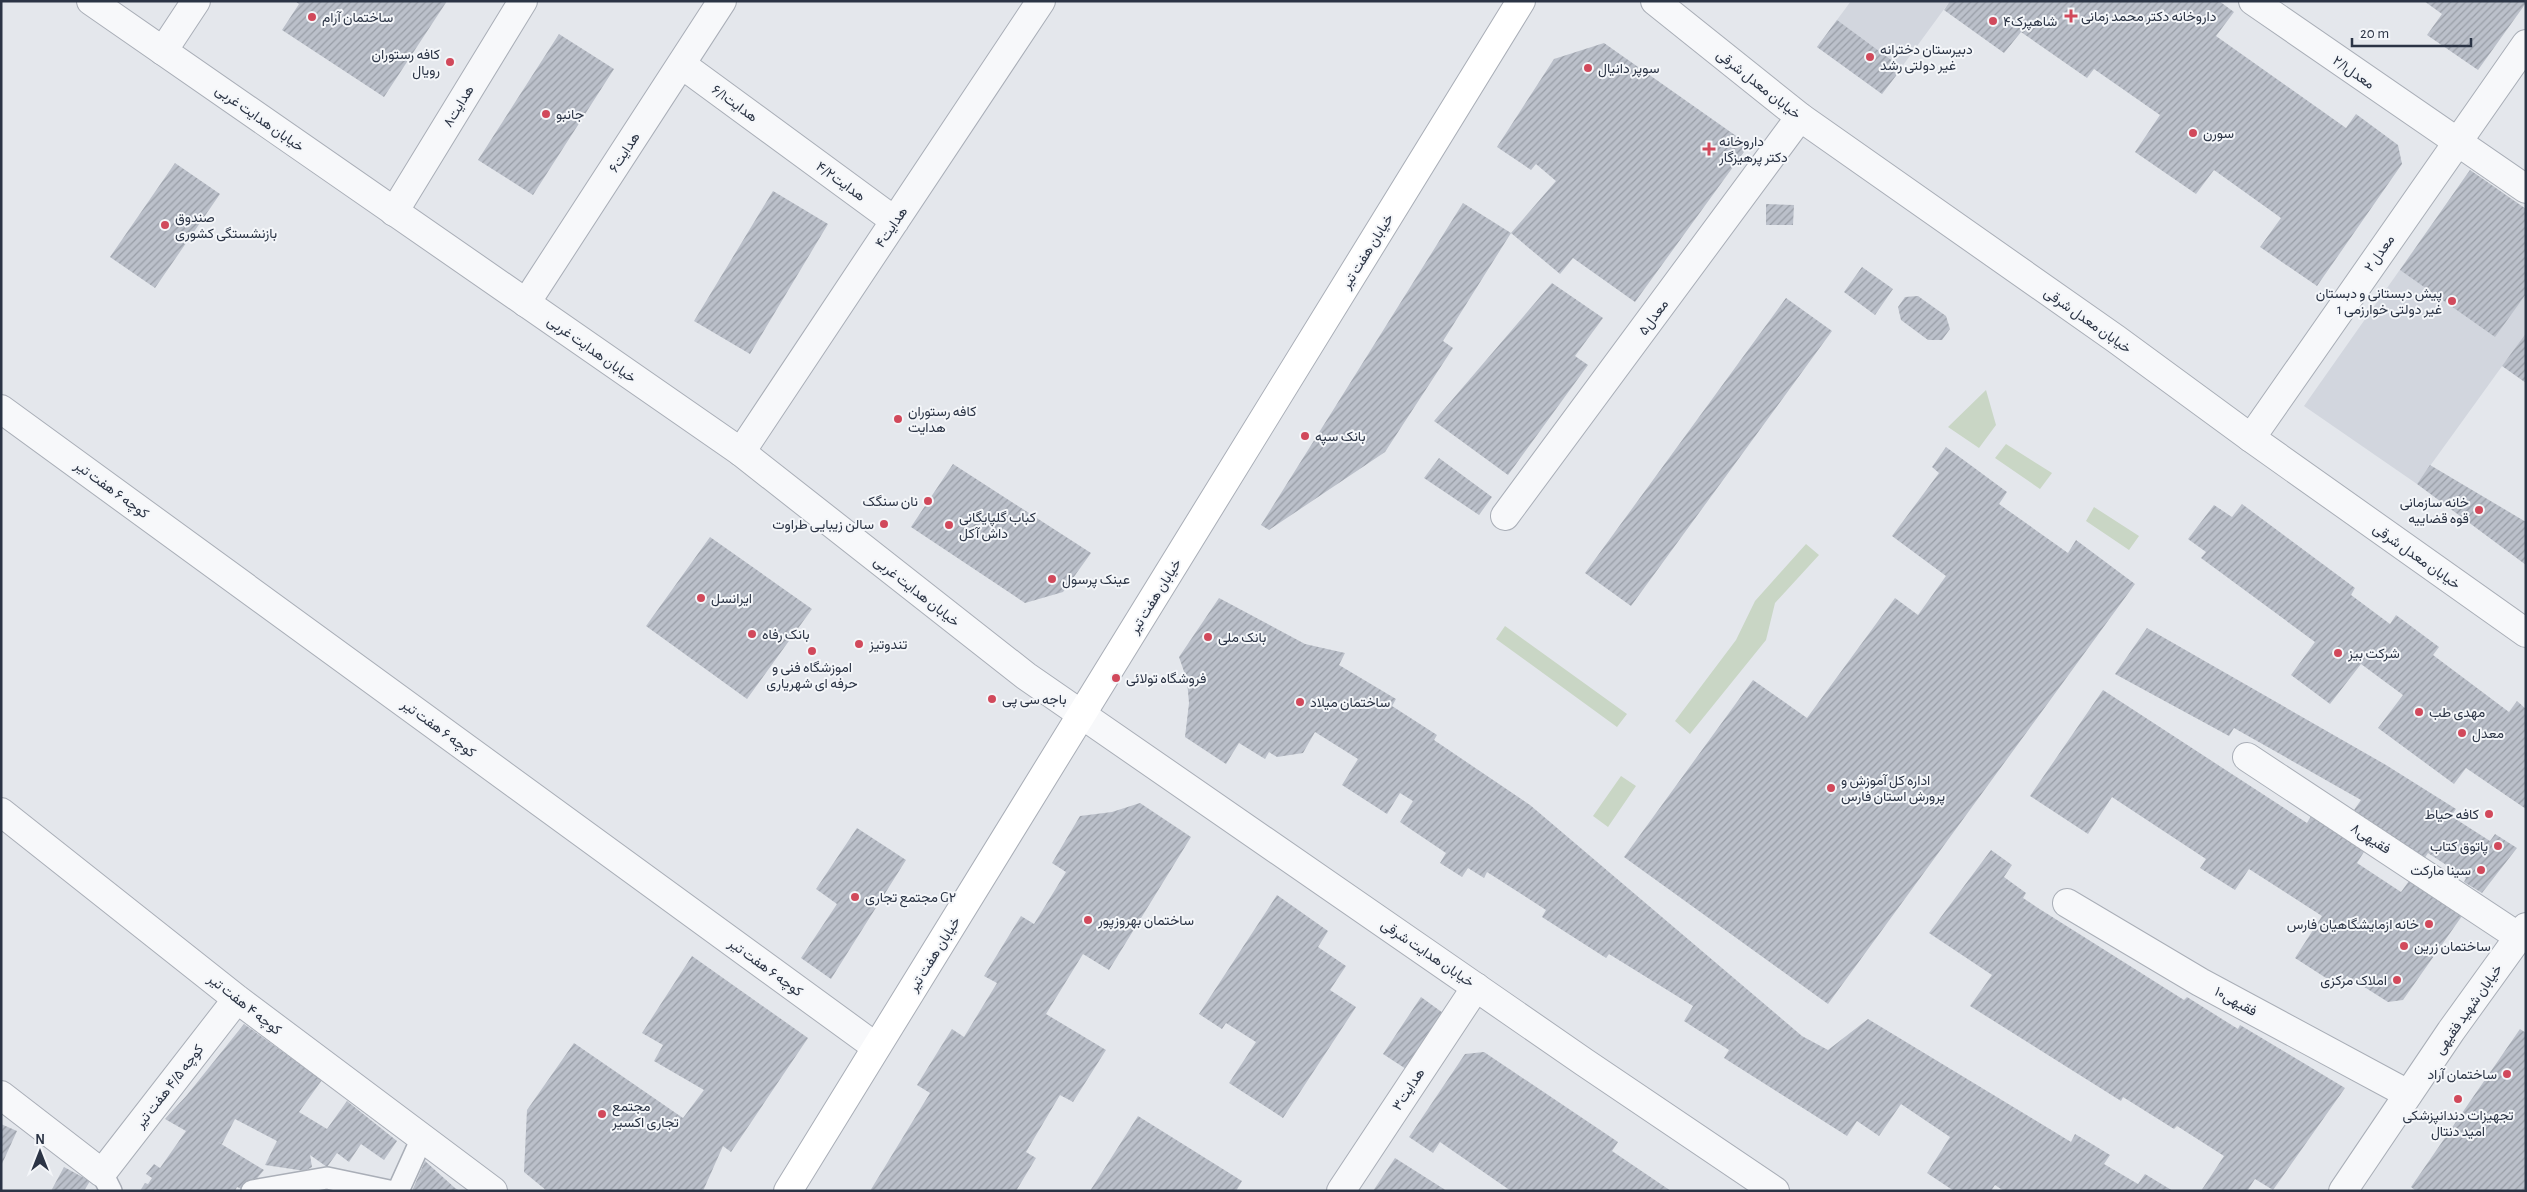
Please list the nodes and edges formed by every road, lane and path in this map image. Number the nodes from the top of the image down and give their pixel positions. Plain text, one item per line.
1 (91, 1) edge
2 (196, 1) edge
3 (523, 1) edge
4 (722, 1) edge
5 (1041, 1) edge
6 (1522, 1) edge
7 (1655, 1) edge
8 (2253, 1) edge
9 (2526, 44) edge
10 (163, 51) junction
11 (681, 64) junction
12 (1800, 117) junction
13 (788, 142) joint
14 (2456, 142) junction
15 (2526, 189) edge
16 (394, 212) junction
17 (895, 221) junction
18 (526, 303) junction
19 (1, 409) edge
20 (2252, 438) junction
21 (741, 452) junction
22 (1505, 516) dead end
23 (2526, 633) edge
24 (1082, 714) junction
25 (2247, 757) dead end
26 (1, 812) edge
27 (2066, 903) dead end
28 (2522, 932) edge
29 (1476, 987) junction
30 (237, 999) junction
31 (876, 1047) junction
32 (2408, 1094) junction
33 (1, 1095) edge
34 (422, 1138) junction
35 (106, 1182) edge
36 (252, 1191) edge
37 (389, 1191) edge
38 (398, 1191) edge
39 (493, 1191) edge
40 (788, 1191) edge
41 (1341, 1191) edge
42 (1775, 1191) edge
43 (2343, 1191) edge

1 - 10 street, خیابان هدایت غربی
2 - 10 street
3 - 16 street, هدایت۸
4 - 11 street, هدایت۶
5 - 17 street, هدایت۴
6 - 24 main road, خیابان هفت تیر
7 - 12 street, خیابان معدل شرقی
8 - 14 street, ۲/۱معدل
9 - 14 street, معدل ۲
10 - 16 street, خیابان هدایت غربی
11 - 13 street, هدایت۶/۱
11 - 18 street, هدایت۶
12 - 20 street, خیابان معدل شرقی
12 - 22 street, معدل۵
13 - 17 street, هدایت۴/۲
14 - 15 street, ۲/۱معدل
14 - 20 street, معدل ۲
16 - 18 street, خیابان هدایت غربی
17 - 21 street, هدایت۴
18 - 21 street, خیابان هدایت غربی
19 - 31 street, کوچه ۶ هفت تیر
20 - 23 street, خیابان معدل شرقی
21 - 24 street, خیابان هدایت غربی
24 - 29 street, خیابان هدایت شرقی
24 - 31 main road, خیابان هفت تیر
25 - 28 street, فقیهی۸
26 - 30 street, کوچه ۴ هفت تیر
27 - 32 street, فقیهی۱۰
28 - 32 street, خیابان شهید فقیهی
29 - 41 street, هدایت۳
29 - 42 street, خیابان هدایت شرقی
30 - 34 street, کوچه ۴ هفت تیر
30 - 35 street, کوچه ۴/۵ هفت تیر
31 - 40 main road, خیابان هفت تیر
32 - 43 street, خیابان شهید فقیهی
33 - 35 street
34 - 38 lane
34 - 39 street, کوچه ۴ هفت تیر
36 - 37 lane

